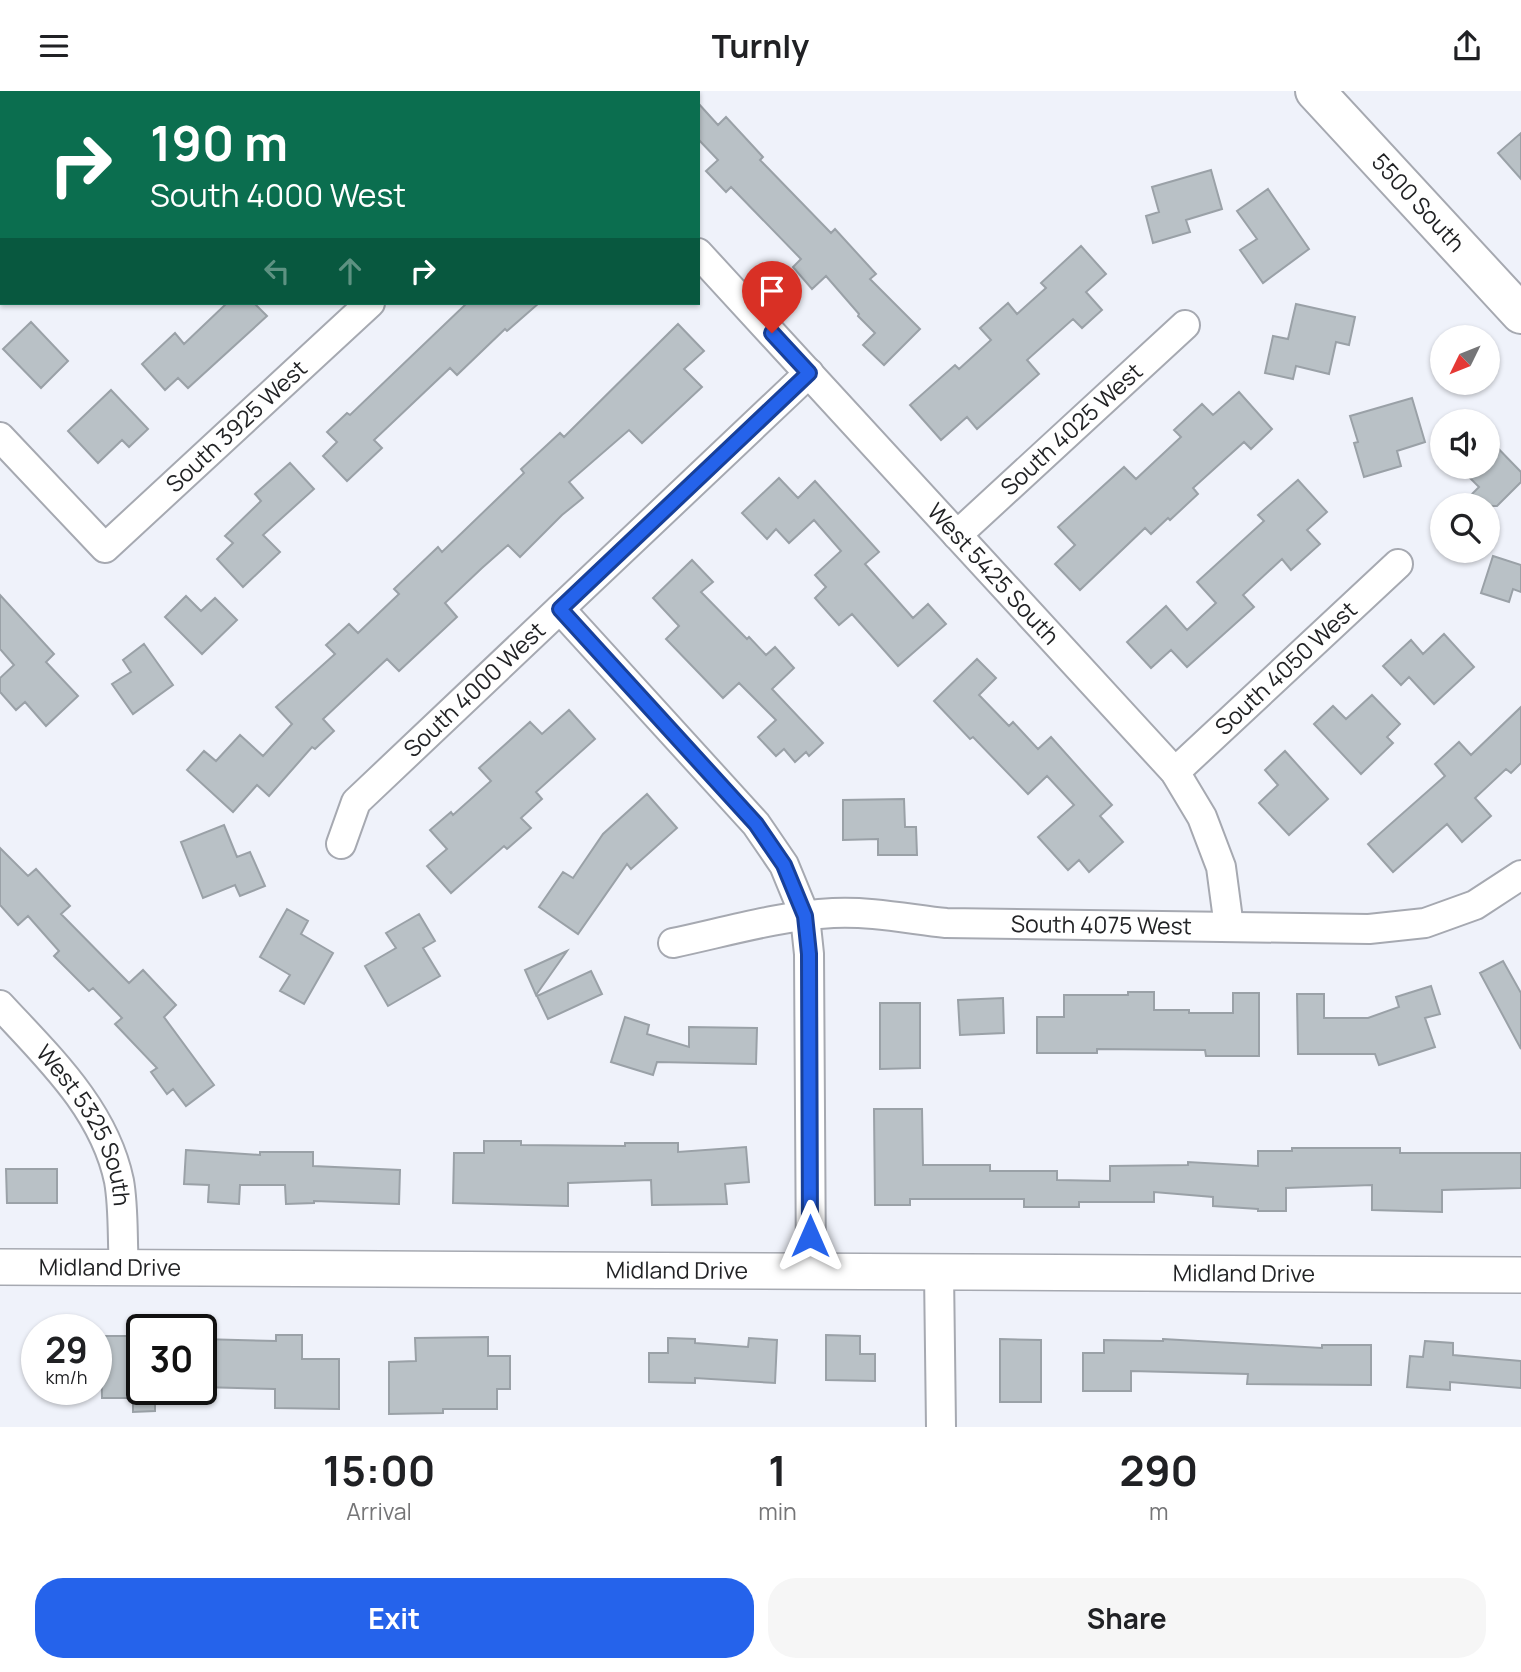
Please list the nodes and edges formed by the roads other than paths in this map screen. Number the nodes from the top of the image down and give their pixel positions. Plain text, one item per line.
1 (1315, 91) edge
2 (700, 255) edge
3 (368, 305) edge
4 (1521, 314) edge
5 (1185, 325) dead end
6 (809, 373) junction
7 (0, 437) edge
8 (957, 534) junction
9 (1398, 563) dead end
10 (560, 609) junction
11 (1175, 772) junction
12 (341, 844) dead end
13 (1521, 875) edge
14 (805, 916) junction
15 (1229, 927) junction
16 (673, 943) dead end
17 (0, 1005) edge
18 (0, 1267) edge
19 (124, 1267) junction
20 (811, 1271) junction
21 (939, 1272) junction
22 (1521, 1275) edge
23 (941, 1427) edge

1 - 4 main road, 5500 South
2 - 6 street, West 5425 South
3 - 7 street, South 3925 West
5 - 8 street, South 4025 West
6 - 8 street, West 5425 South
6 - 10 street, South 4000 West
8 - 11 street, West 5425 South
9 - 11 street, South 4050 West
10 - 12 street, South 4000 West
10 - 14 street
11 - 15 street, West 5425 South
13 - 15 street, South 4075 West
14 - 15 street, South 4075 West
14 - 16 street, South 4075 West
14 - 20 street
17 - 19 street, West 5325 South
18 - 19 street, Midland Drive
19 - 20 street, Midland Drive
20 - 21 street, Midland Drive
21 - 22 street, Midland Drive
21 - 23 street

